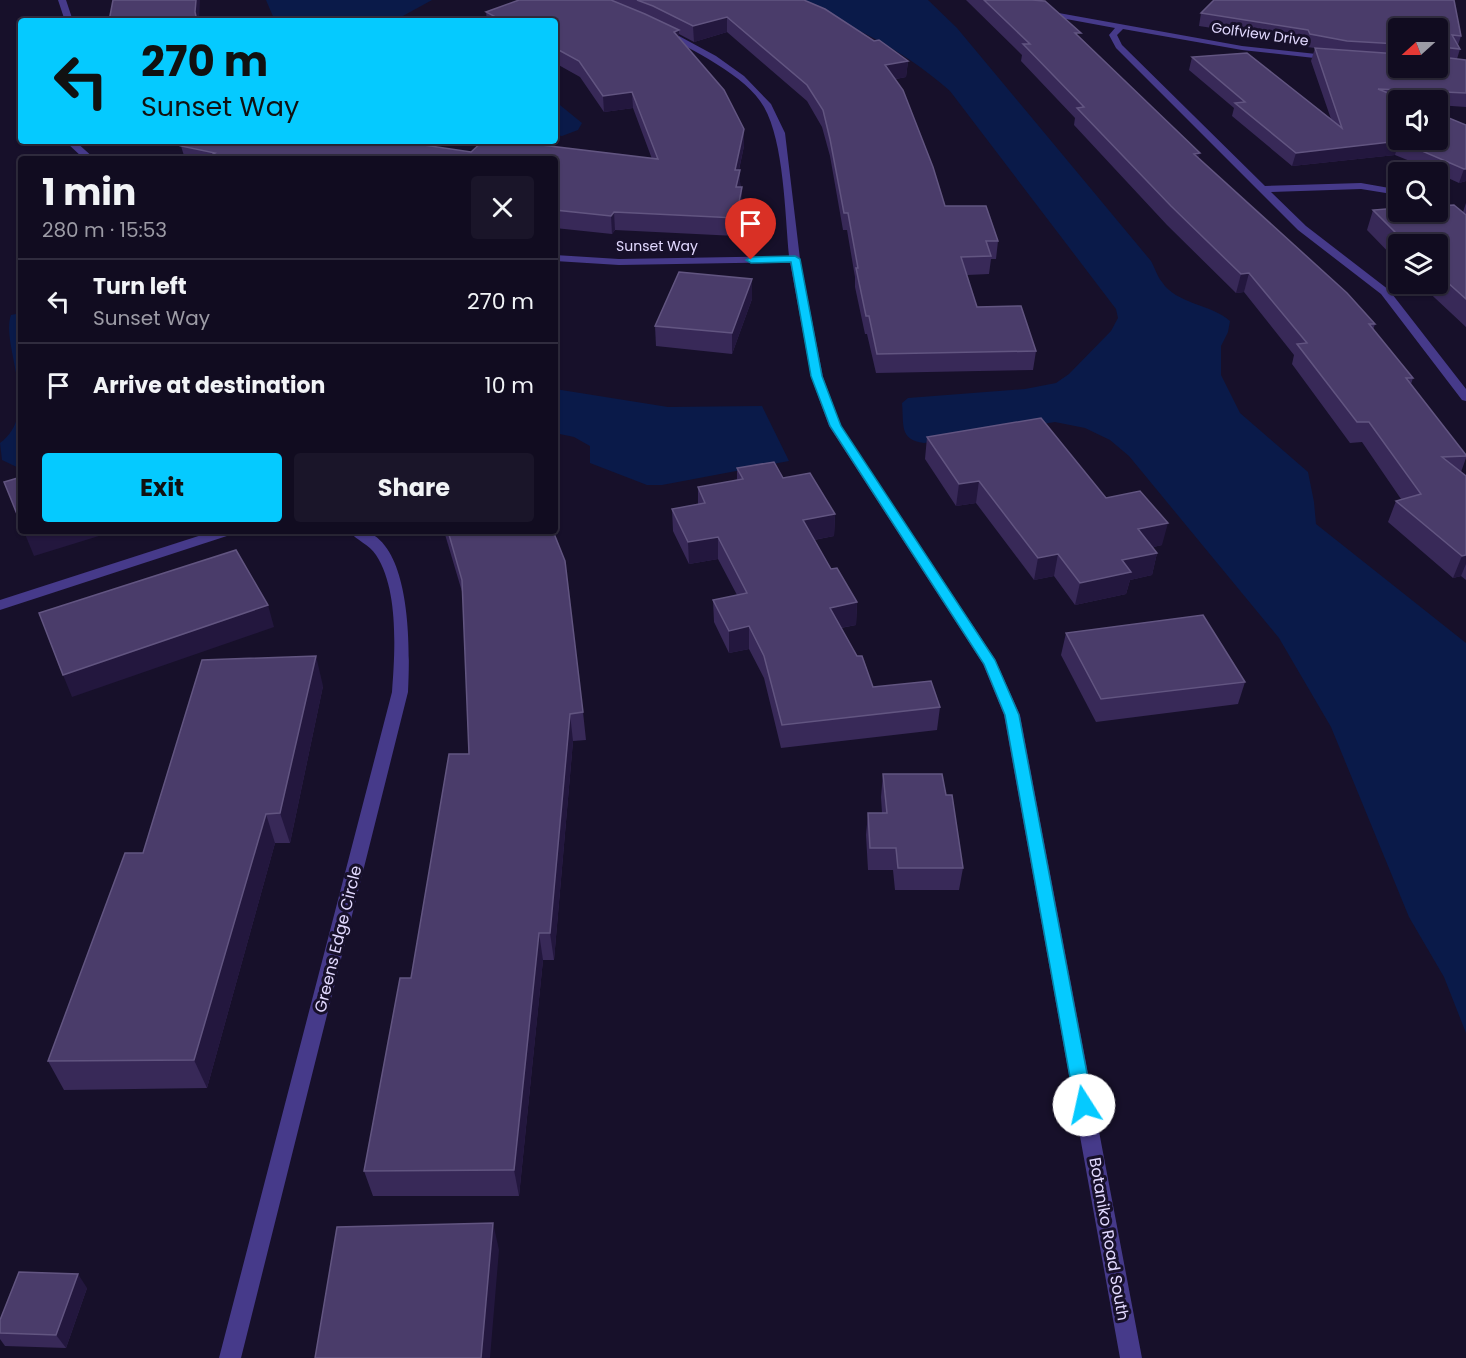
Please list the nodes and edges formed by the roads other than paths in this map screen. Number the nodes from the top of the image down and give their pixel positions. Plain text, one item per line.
1 (62, 0) edge
2 (1032, 11) edge
3 (68, 18) edge
4 (650, 25) edge
5 (1120, 27) junction
6 (1338, 58) edge
7 (73, 144) edge
8 (87, 156) edge
9 (1265, 189) junction
10 (1388, 190) edge
11 (558, 258) edge
12 (795, 259) junction
13 (1460, 380) edge
14 (1466, 397) edge
15 (219, 534) edge
16 (361, 534) edge
17 (0, 605) edge
18 (230, 1358) edge
19 (1131, 1358) edge

1 - 3 street
2 - 5 street, Golfview Drive
4 - 12 street, Botaniko Road South
5 - 6 street, Golfview Drive
5 - 9 street
7 - 8 street
9 - 10 street
9 - 13 street
11 - 12 street, Sunset Way
12 - 19 street, Botaniko Road South
13 - 14 street
15 - 17 street
16 - 18 street, Greens Edge Circle

